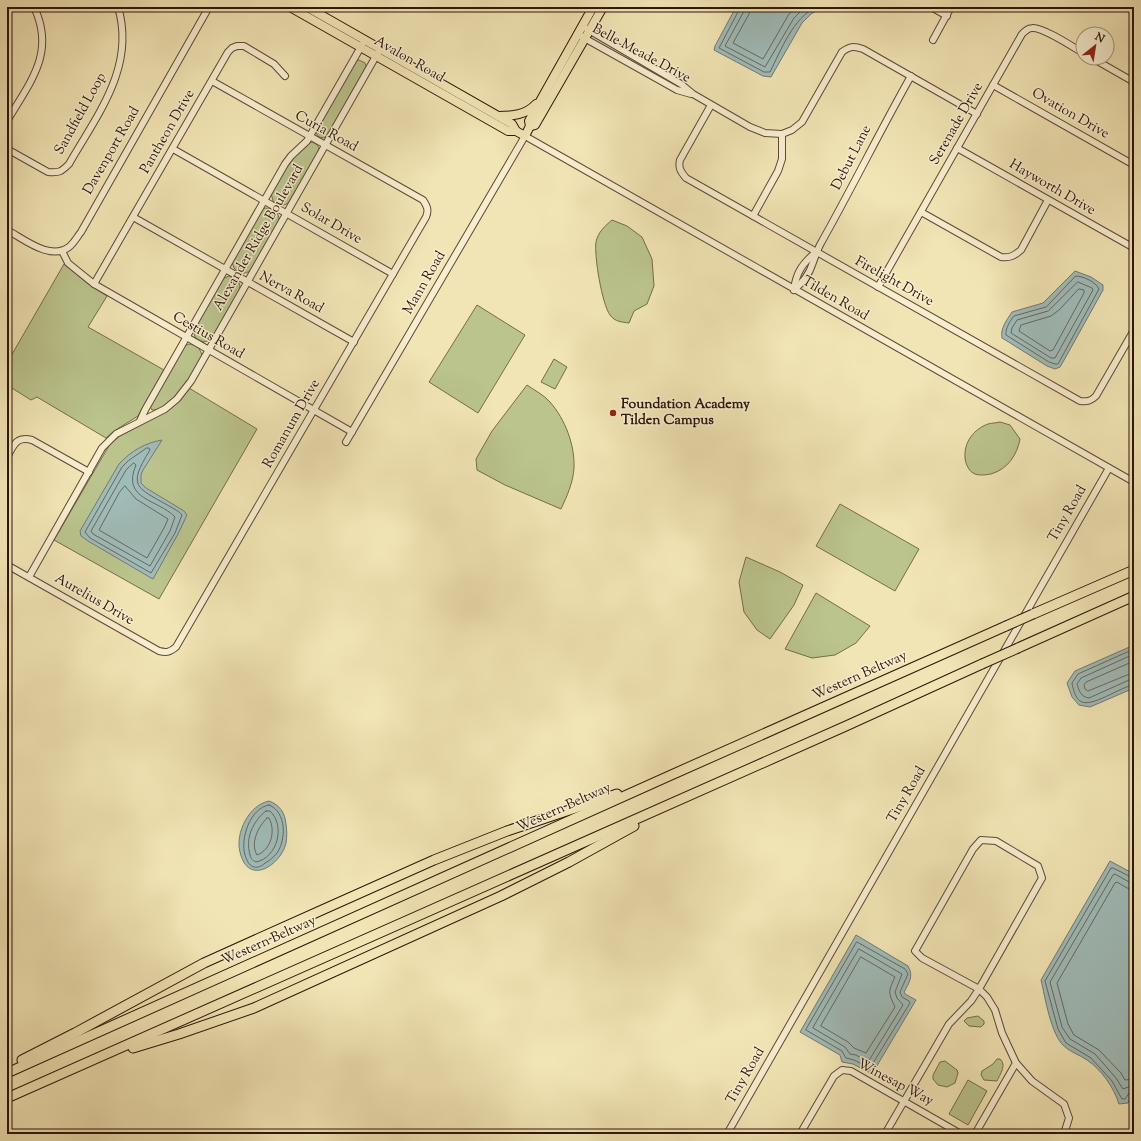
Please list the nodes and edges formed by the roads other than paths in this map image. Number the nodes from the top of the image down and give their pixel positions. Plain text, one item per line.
1 (34, 7) edge
2 (118, 7) edge
3 (209, 7) edge
4 (290, 7) edge
5 (307, 7) edge
6 (593, 7) edge
7 (603, 7) edge
8 (931, 7) edge
9 (951, 7) edge
10 (947, 16) junction
11 (580, 30) junction
12 (588, 35) junction
13 (933, 40) dead end
14 (363, 44) junction
15 (1075, 49) edge
16 (378, 53) junction
17 (628, 54) junction
18 (624, 60) junction
19 (1106, 66) edge
20 (285, 76) dead end
21 (911, 76) junction
22 (672, 79) junction
23 (212, 81) junction
24 (1134, 82) edge
25 (668, 85) junction
26 (993, 85) junction
27 (693, 94) junction
28 (541, 99) junction
29 (712, 105) junction
30 (977, 114) junction
31 (498, 116) junction
32 (7, 121) edge
33 (530, 126) junction
34 (516, 131) junction
35 (782, 134) junction
36 (524, 136) junction
37 (309, 137) junction
38 (325, 145) junction
39 (957, 148) junction
40 (7, 149) edge
41 (173, 149) junction
42 (1134, 165) edge
43 (264, 200) junction
44 (1048, 200) junction
45 (427, 206) joint
46 (921, 212) junction
47 (286, 213) junction
48 (753, 216) junction
49 (133, 217) junction
50 (7, 230) edge
51 (1134, 248) edge
52 (62, 251) junction
53 (816, 252) junction
54 (802, 267) junction
55 (225, 269) junction
56 (809, 271) junction
57 (393, 274) junction
58 (247, 282) junction
59 (94, 284) junction
60 (878, 287) junction
61 (794, 290) junction
62 (1134, 330) edge
63 (186, 337) junction
64 (354, 342) junction
65 (209, 350) junction
66 (314, 410) junction
67 (140, 422) junction
68 (352, 432) junction
69 (346, 442) dead end
70 (7, 457) edge
71 (1109, 468) junction
72 (89, 472) junction
73 (1134, 482) edge
74 (7, 564) edge
75 (1134, 570) edge
76 (29, 577) junction
77 (1134, 596) edge
78 (170, 652) joint
79 (669, 776) junction
80 (689, 796) junction
81 (979, 989) junction
82 (97, 1059) junction
83 (1016, 1062) junction
84 (7, 1068) edge
85 (7, 1073) edge
86 (7, 1098) edge
87 (904, 1101) junction
88 (727, 1134) edge
89 (800, 1134) edge
90 (885, 1134) edge
91 (961, 1134) edge
92 (975, 1134) edge
93 (1064, 1134) edge

1 - 32 street
2 - 40 street, Sandfield Loop
3 - 52 street, Davenport Road
4 - 14 main road, Avalon Road
5 - 14 main road, Avalon Road
6 - 11 main road
7 - 12 main road
8 - 10 street
9 - 10 street
10 - 13 street
11 - 12 street, Belle Meade Drive
11 - 28 main road
12 - 17 street, Belle Meade Drive
12 - 18 street, Belle Meade Drive
12 - 33 main road
14 - 16 main road, Avalon Road
14 - 37 street, Alexander Ridge Boulevard
15 - 26 street, Serenade Drive
16 - 31 main road, Avalon Road
16 - 34 main road, Avalon Road
16 - 38 street, Alexander Ridge Boulevard
17 - 18 street
17 - 22 street, Belle Meade Drive
18 - 25 street, Belle Meade Drive
19 - 24 street
20 - 23 street, Pantheon Drive
21 - 30 street
21 - 35 street
21 - 53 street, Debut Lane
22 - 25 street
22 - 27 street, Belle Meade Drive
23 - 37 street, Curia Road
23 - 41 street, Pantheon Drive
25 - 27 street, Belle Meade Drive
26 - 30 street, Serenade Drive
26 - 42 street, Ovation Drive
27 - 29 street, Belle Meade Drive
28 - 31 main road
28 - 33 main road
29 - 35 street, Belle Meade Drive
29 - 48 street, Firelight Drive
30 - 39 street, Serenade Drive
31 - 34 main road, Avalon Road
33 - 36 main road
34 - 36 main road, Avalon Road
35 - 48 street
36 - 61 street, Tilden Road
36 - 68 street, Mann Road
37 - 38 street, Curia Road
37 - 43 street, Alexander Ridge Boulevard
38 - 45 street, Curia Road
38 - 47 street, Alexander Ridge Boulevard
39 - 44 street, Hayworth Drive
39 - 46 street, Serenade Drive
41 - 43 street, Solar Drive
41 - 49 street, Pantheon Drive
43 - 47 street, Solar Drive
43 - 55 street, Alexander Ridge Boulevard
44 - 46 street
44 - 51 street, Hayworth Drive
45 - 57 street, Romanum Drive
46 - 60 street, Serenade Drive
47 - 57 street, Solar Drive
47 - 58 street, Alexander Ridge Boulevard
48 - 53 street, Firelight Drive
49 - 55 street, Nerva Road
49 - 59 street, Pantheon Drive
50 - 52 street
52 - 59 street, Cestius Road
53 - 54 street, Debut Lane
53 - 56 street, Debut Lane
53 - 60 street, Firelight Drive
54 - 56 street
54 - 61 street, Debut Lane
55 - 58 street, Nerva Road
55 - 63 street, Alexander Ridge Boulevard
56 - 61 street, Debut Lane
57 - 64 street, Romanum Drive
58 - 64 street, Nerva Road
58 - 65 street, Alexander Ridge Boulevard
59 - 63 street, Cestius Road
60 - 62 street, Firelight Drive
61 - 71 street, Tilden Road
63 - 65 street, Cestius Road
63 - 67 street, Alexander Ridge Boulevard
64 - 66 street, Romanum Drive
65 - 66 street, Cestius Road
65 - 67 street, Alexander Ridge Boulevard
66 - 68 street, Cestius Road
66 - 78 street, Romanum Drive
67 - 72 street, Alexander Ridge Boulevard
68 - 69 street, Mann Road
70 - 72 street
71 - 73 street, Tilden Road
71 - 88 street, Tiny Road
72 - 76 street, Alexander Ridge Boulevard
74 - 76 street, Aurelius Drive
75 - 79 highway, Western Beltway, bridge
76 - 78 street, Aurelius Drive
77 - 80 highway, bridge
79 - 84 highway
79 - 85 highway, Western Beltway
80 - 82 highway
80 - 82 highway
81 - 81 street
81 - 83 street
81 - 87 street
82 - 86 highway
83 - 92 street
83 - 93 street
87 - 89 street, Winesap Way
87 - 90 street
87 - 91 street, Winesap Way

